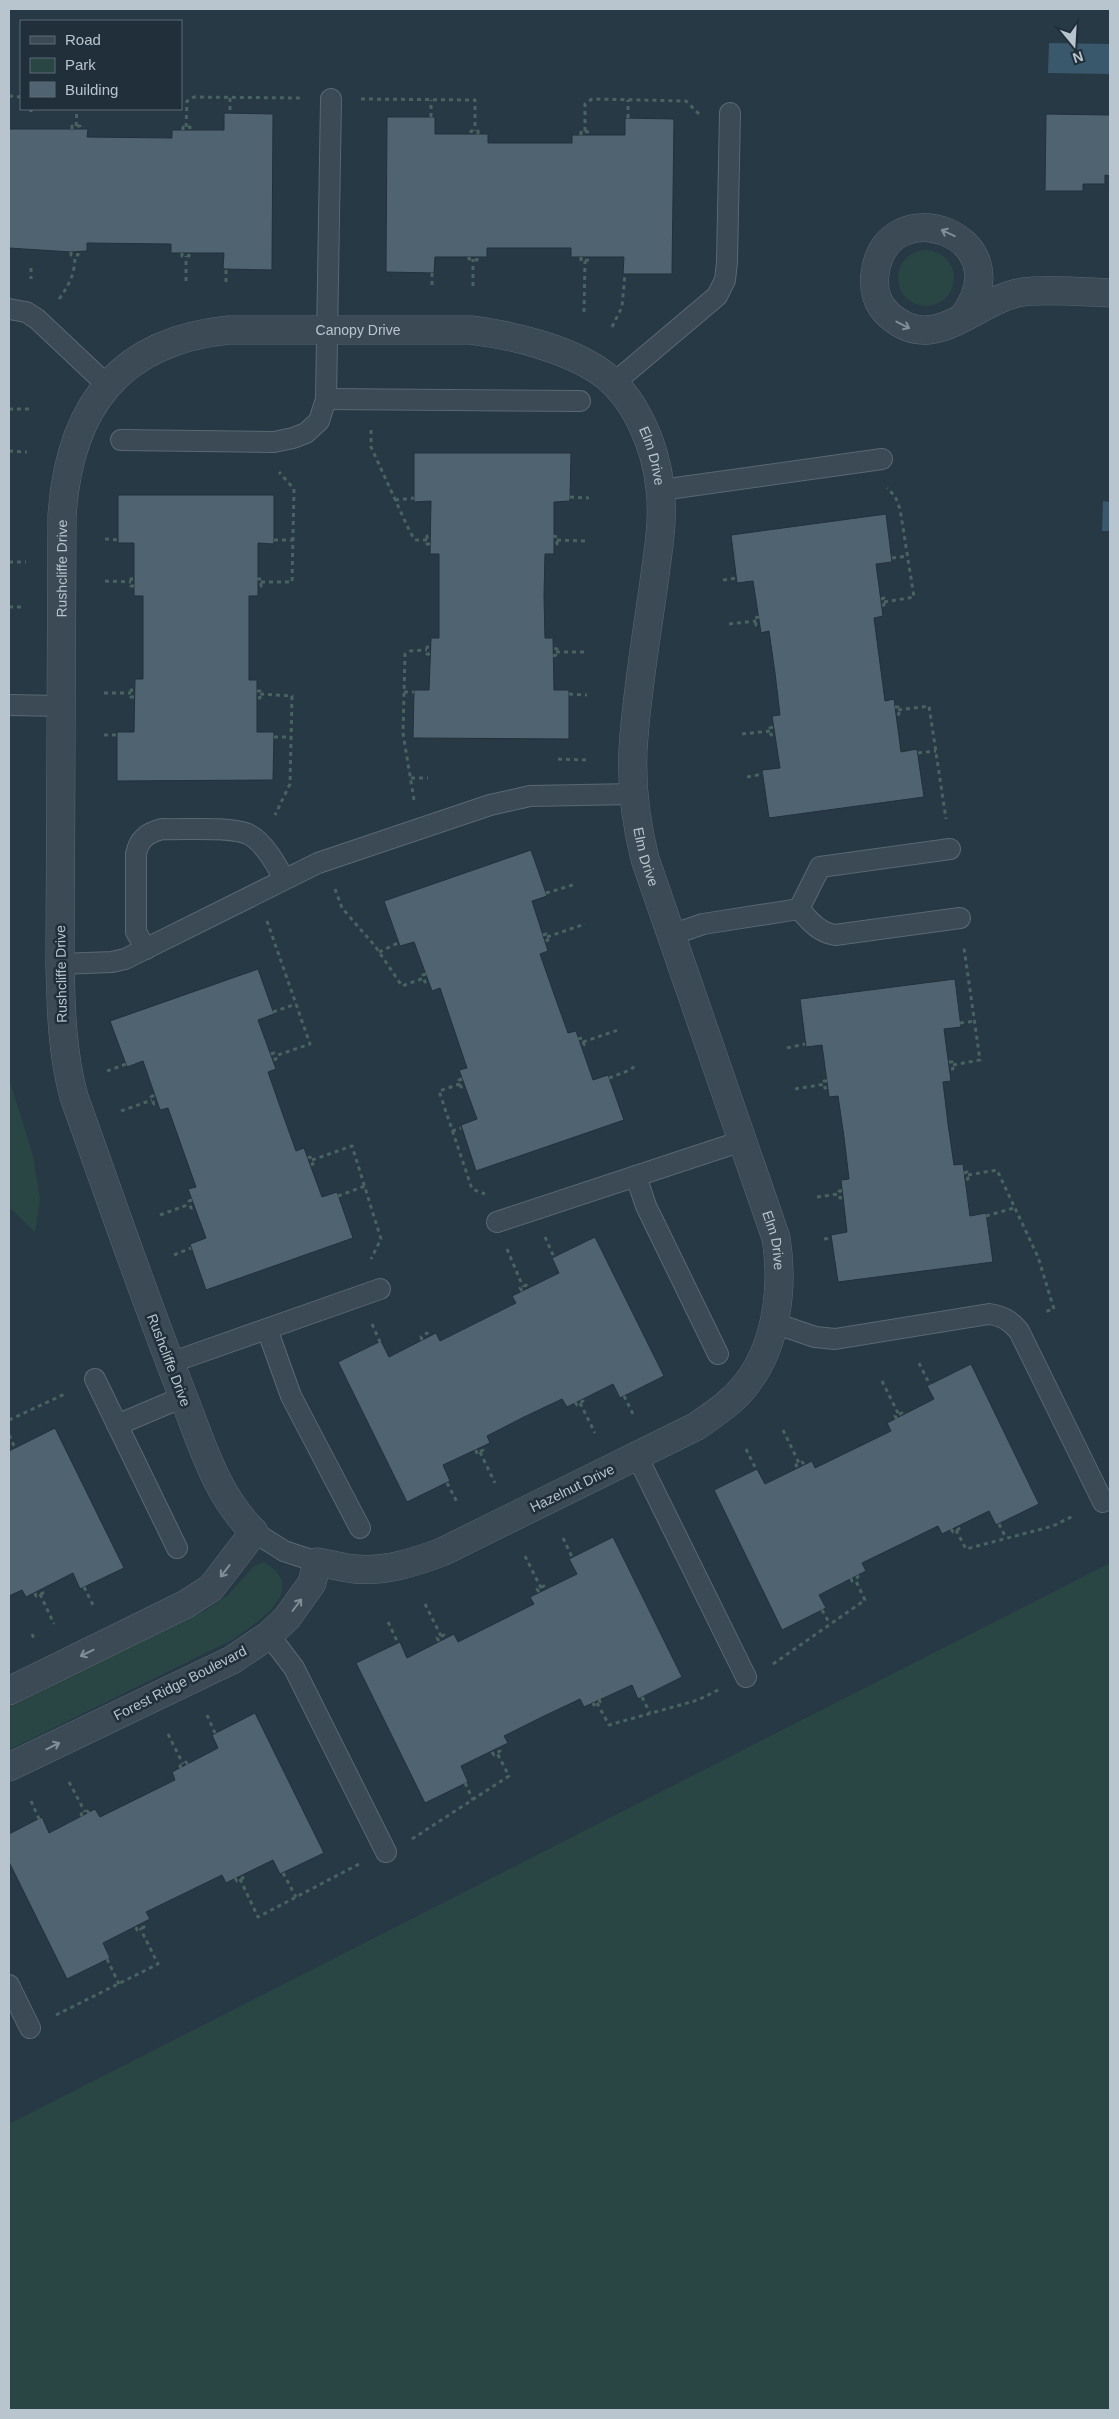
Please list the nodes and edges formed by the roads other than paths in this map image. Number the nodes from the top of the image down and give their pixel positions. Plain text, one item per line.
1 (331, 99) dead end
2 (730, 113) dead end
3 (971, 252) junction
4 (1023, 292) junction
5 (1110, 293) edge
6 (9, 309) edge
7 (963, 317) junction
8 (327, 330) junction
9 (614, 383) junction
10 (107, 385) junction
11 (326, 399) junction
12 (580, 401) dead end
13 (121, 440) dead end
14 (882, 459) dead end
15 (661, 490) junction
16 (9, 705) edge
17 (62, 706) junction
18 (633, 794) junction
19 (950, 849) dead end
20 (284, 879) junction
21 (799, 909) junction
22 (960, 918) dead end
23 (671, 935) junction
24 (146, 948) junction
25 (60, 964) junction
26 (742, 1141) junction
27 (636, 1176) junction
28 (497, 1222) dead end
29 (380, 1289) dead end
30 (774, 1323) junction
31 (266, 1329) junction
32 (718, 1354) dead end
33 (170, 1363) junction
34 (95, 1379) dead end
35 (183, 1397) junction
36 (117, 1425) junction
37 (637, 1456) junction
38 (1103, 1502) dead end
39 (360, 1528) dead end
40 (254, 1532) junction
41 (176, 1548) dead end
42 (317, 1562) junction
43 (269, 1635) junction
44 (746, 1677) dead end
45 (9, 1691) edge
46 (9, 1768) edge
47 (386, 1852) dead end
48 (9, 1986) edge
49 (30, 2028) dead end

1 - 8 lane
2 - 9 lane
3 - 4 street
3 - 7 street
3 -> 7 street
4 - 5 street
4 - 7 street
6 - 10 lane
8 - 9 street, Canopy Drive
8 - 10 street, Canopy Drive
8 - 11 lane
9 - 15 street, Elm Drive
10 - 17 street, Rushcliffe Drive
11 - 12 lane
11 - 13 lane
14 - 15 lane
15 - 18 street, Elm Drive
16 - 17 lane
17 - 25 street, Rushcliffe Drive
18 - 20 lane
18 - 23 street, Elm Drive
19 - 21 lane
20 - 24 lane
20 - 24 lane
21 - 22 lane
21 - 23 lane
23 - 26 street, Elm Drive
24 - 25 lane
25 - 33 street, Rushcliffe Drive
26 - 27 lane
26 - 30 street, Elm Drive
27 - 28 lane
27 - 32 lane
29 - 31 lane
30 - 37 street, Hazelnut Drive
30 - 38 lane
31 - 33 lane
31 - 39 lane
33 - 35 street, Rushcliffe Drive
34 - 36 lane
35 - 36 lane
35 - 40 street, Rushcliffe Drive
36 - 41 lane
37 - 42 street, Hazelnut Drive
37 - 44 lane
40 - 42 lane
40 -> 45 street
43 -> 42 street, Forest Ridge Boulevard
46 -> 43 street, Forest Ridge Boulevard
43 - 47 lane
48 - 49 lane

